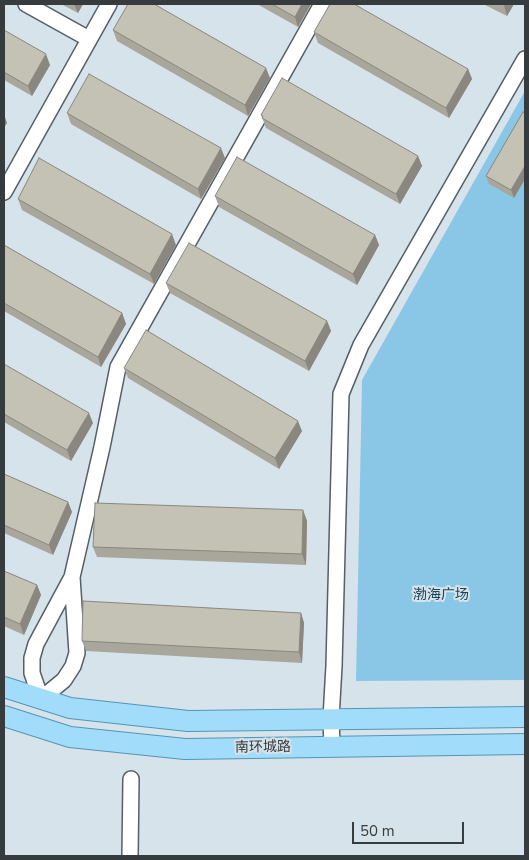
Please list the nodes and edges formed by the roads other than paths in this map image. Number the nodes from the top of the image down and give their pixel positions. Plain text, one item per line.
1 (26, 4) edge
2 (108, 4) edge
3 (322, 4) edge
4 (89, 39) junction
5 (525, 59) edge
6 (4, 192) edge
7 (72, 577) junction
8 (4, 687) edge
9 (41, 699) junction
10 (4, 716) edge
11 (525, 717) edge
12 (331, 718) junction
13 (525, 744) edge
14 (332, 747) junction
15 (131, 779) dead end
16 (130, 856) edge

1 - 4 street
2 - 4 street
3 - 7 street
4 - 6 street
5 - 12 street
7 - 9 street
7 - 9 street
8 - 9 main road, 南环城路
9 - 12 main road, 南环城路
10 - 14 main road, 南环城路
11 - 12 main road, 南环城路
12 - 14 street
13 - 14 main road, 南环城路
15 - 16 street

